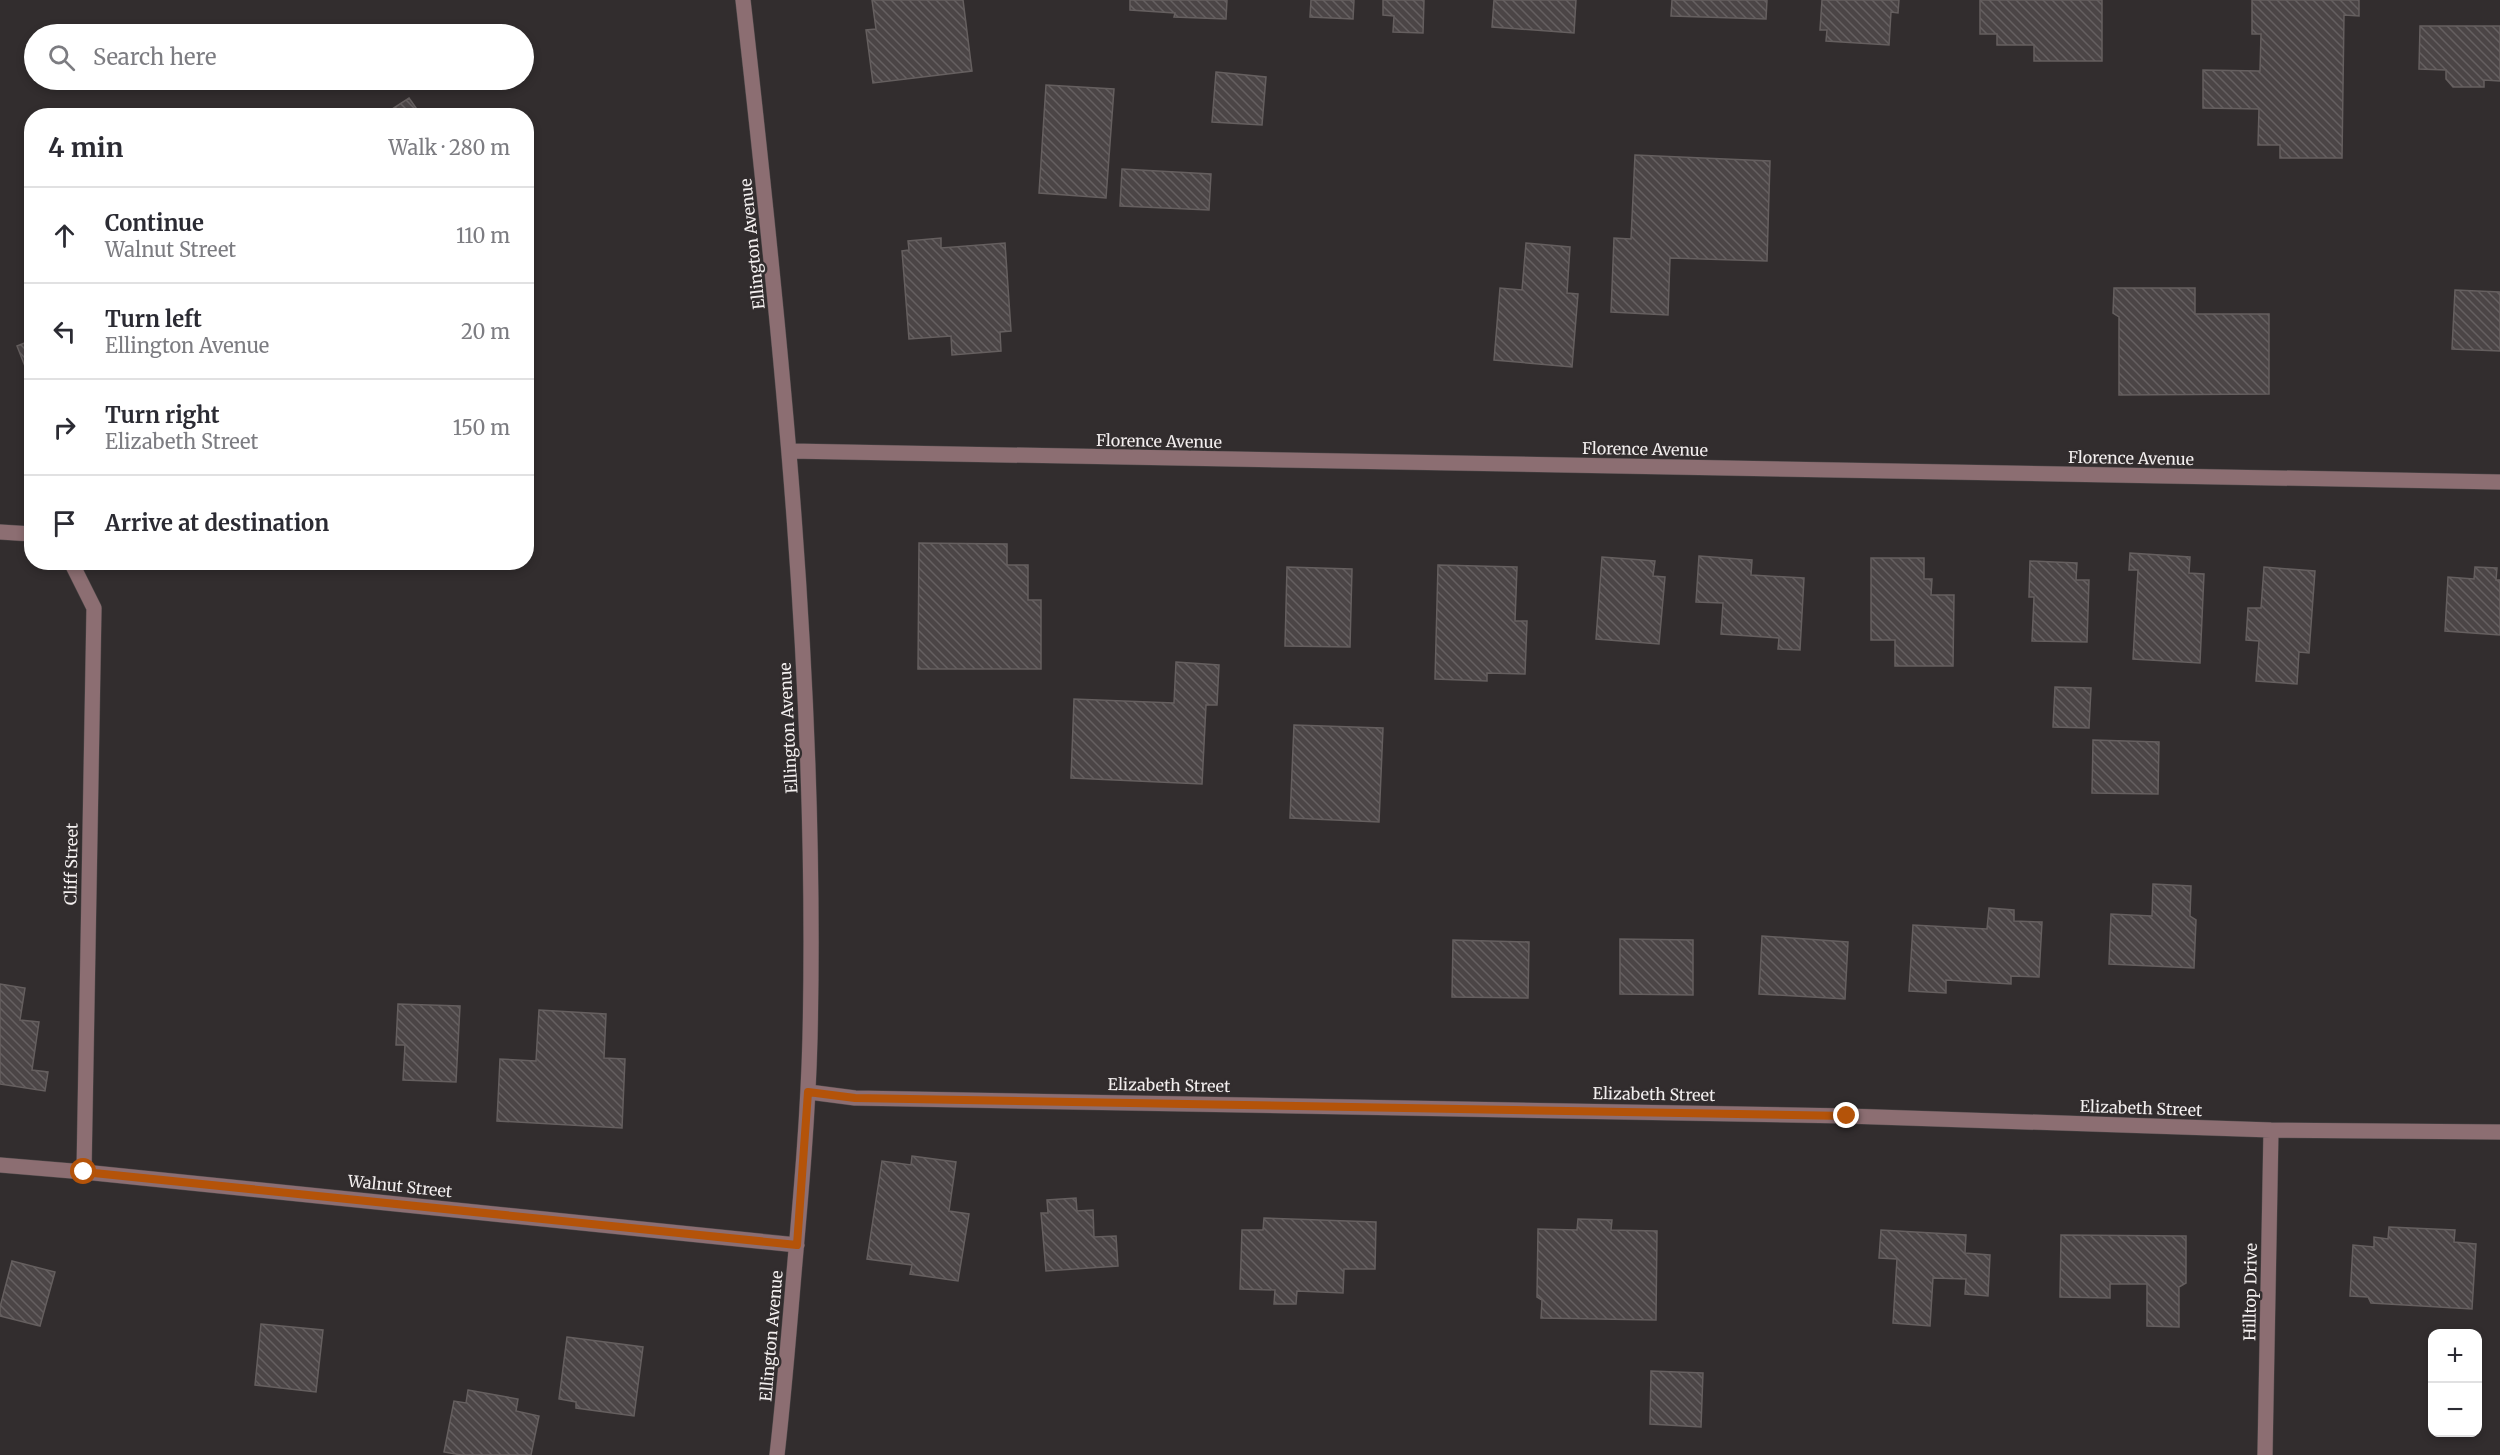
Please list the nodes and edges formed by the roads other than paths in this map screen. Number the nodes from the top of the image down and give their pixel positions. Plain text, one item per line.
1 (743, 0) edge
2 (789, 451) junction
3 (2500, 482) edge
4 (0, 532) edge
5 (24, 534) edge
6 (75, 570) edge
7 (808, 1092) junction
8 (2271, 1130) junction
9 (2500, 1132) edge
10 (0, 1165) edge
11 (84, 1172) junction
12 (797, 1245) junction
13 (777, 1455) edge
14 (2265, 1455) edge

1 - 2 street, Ellington Avenue
2 - 3 street, Florence Avenue
2 - 7 street, Ellington Avenue
4 - 5 street
6 - 11 street, Cliff Street
7 - 8 street, Elizabeth Street
7 - 12 street, Ellington Avenue
8 - 9 street, Elizabeth Street
8 - 14 street, Hilltop Drive
10 - 11 street, Walnut Street
11 - 12 street, Walnut Street
12 - 13 street, Ellington Avenue

